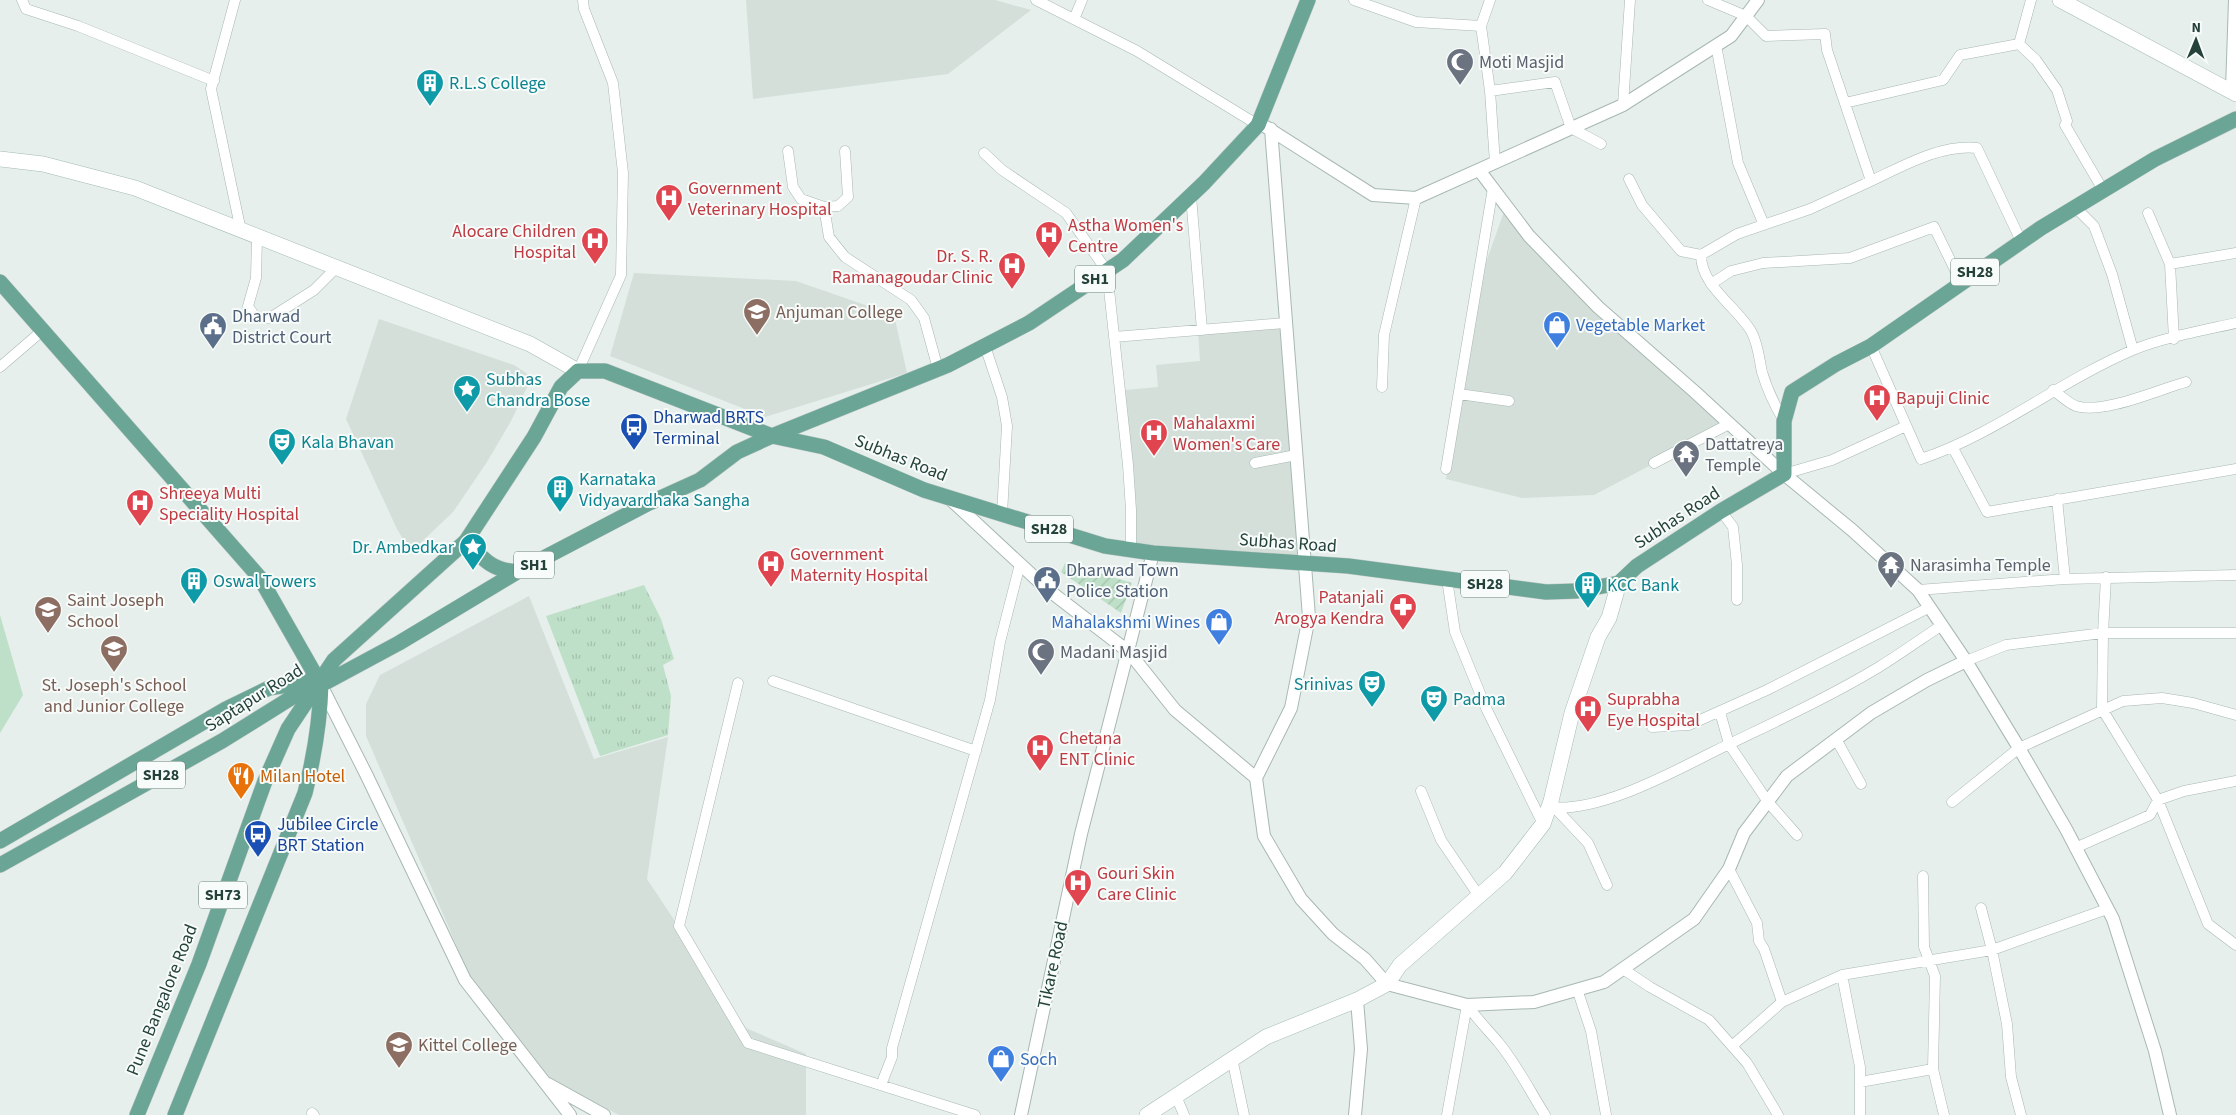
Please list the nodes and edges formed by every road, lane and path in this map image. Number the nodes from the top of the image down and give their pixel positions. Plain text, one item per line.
1 (22, 0) edge
2 (235, 0) edge
3 (583, 0) edge
4 (1036, 0) edge
5 (1082, 0) edge
6 (1308, 0) edge
7 (1354, 0) edge
8 (1490, 0) edge
9 (1630, 0) edge
10 (1708, 0) edge
11 (1758, 0) edge
12 (2031, 0) edge
13 (2060, 0) edge
14 (2235, 0) edge
15 (1746, 16) junction
16 (1074, 19) junction
17 (1481, 26) junction
18 (2020, 44) junction
19 (1716, 45) junction
20 (214, 81) junction
21 (1490, 91) junction
22 (2234, 92) edge
23 (1845, 103) junction
24 (1623, 104) junction
25 (2235, 124) edge
26 (1265, 127) junction
27 (1571, 128) junction
28 (1601, 144) dead end
29 (788, 151) dead end
30 (845, 151) dead end
31 (984, 153) dead end
32 (0, 159) edge
33 (1495, 163) junction
34 (1479, 170) junction
35 (1629, 179) dead end
36 (1871, 181) junction
37 (1493, 188) junction
38 (2103, 190) junction
39 (1191, 196) junction
40 (1416, 198) junction
41 (824, 207) junction
42 (2075, 207) junction
43 (2148, 213) dead end
44 (1764, 225) junction
45 (241, 231) junction
46 (257, 238) junction
47 (2021, 242) junction
48 (2236, 253) edge
49 (1701, 256) junction
50 (2170, 264) junction
51 (336, 268) junction
52 (1107, 271) junction
53 (0, 282) edge
54 (1961, 282) junction
55 (1711, 284) junction
56 (1285, 323) junction
57 (2236, 323) edge
58 (43, 330) junction
59 (1202, 330) junction
60 (1114, 337) junction
61 (2174, 338) junction
62 (985, 346) junction
63 (1871, 346) junction
64 (2133, 350) junction
65 (0, 368) edge
66 (938, 369) junction
67 (578, 371) junction
68 (2186, 382) dead end
69 (1382, 387) dead end
70 (2054, 390) junction
71 (1459, 394) junction
72 (1509, 401) dead end
73 (1784, 421) junction
74 (1729, 424) junction
75 (1906, 426) junction
76 (772, 436) junction
77 (1953, 448) junction
78 (1296, 455) junction
79 (1255, 463) dead end
80 (1654, 463) dead end
81 (1446, 469) dead end
82 (2236, 469) edge
83 (1784, 474) junction
84 (948, 497) junction
85 (2058, 499) junction
86 (1721, 511) junction
87 (1002, 514) junction
88 (466, 540) junction
89 (1131, 550) junction
90 (1153, 553) junction
91 (1305, 563) junction
92 (1020, 564) junction
93 (517, 572) junction
94 (2236, 575) edge
95 (2106, 577) junction
96 (1446, 579) junction
97 (2065, 579) junction
98 (1619, 583) junction
99 (1918, 590) junction
100 (1737, 600) dead end
101 (1930, 607) junction
102 (1942, 625) junction
103 (2103, 633) junction
104 (2236, 633) edge
105 (1129, 652) junction
106 (1966, 661) junction
107 (773, 681) dead end
108 (320, 683) junction
109 (738, 683) dead end
110 (2102, 709) junction
111 (1720, 712) junction
112 (2236, 715) edge
113 (1652, 728) dead end
114 (1836, 739) junction
115 (1729, 744) junction
116 (2019, 748) junction
117 (976, 752) junction
118 (1256, 778) junction
119 (2236, 781) edge
120 (1861, 784) dead end
121 (1421, 791) dead end
122 (2158, 800) junction
123 (1768, 802) junction
124 (1952, 802) dead end
125 (1552, 808) junction
126 (1543, 824) junction
127 (1797, 834) dead end
128 (0, 841) edge
129 (2075, 848) junction
130 (0, 865) edge
131 (1729, 869) junction
132 (1924, 876) dead end
133 (1607, 885) dead end
134 (1479, 896) junction
135 (1981, 908) dead end
136 (2108, 909) junction
137 (2236, 946) edge
138 (1992, 950) junction
139 (1928, 960) junction
140 (1623, 969) junction
141 (1842, 975) junction
142 (1387, 984) junction
143 (1577, 989) junction
144 (1357, 1000) junction
145 (1782, 1002) junction
146 (1467, 1005) junction
147 (1732, 1046) junction
148 (1232, 1058) junction
149 (1933, 1069) junction
150 (544, 1082) junction
151 (1860, 1082) junction
152 (881, 1085) junction
153 (1176, 1096) junction
154 (137, 1115) edge
155 (174, 1115) edge
156 (570, 1115) edge
157 (604, 1115) edge
158 (975, 1115) edge
159 (1021, 1115) edge
160 (1146, 1115) edge
161 (1184, 1115) edge
162 (1244, 1115) edge
163 (1355, 1115) edge
164 (1447, 1115) edge
165 (1545, 1115) edge
166 (1606, 1115) edge
167 (1778, 1115) edge
168 (1860, 1115) edge
169 (1944, 1115) edge
170 (2020, 1115) edge
171 (2170, 1115) edge

1 - 20 street
2 - 20 street
3 - 67 street
4 - 16 street
5 - 16 street
6 - 26 main road, SH1
7 - 17 street
8 - 17 street
9 - 24 street
10 - 15 street
11 - 15 street
12 - 18 street
13 - 22 main road
14 - 22 street
15 - 19 street
15 - 23 street
16 - 26 street
17 - 21 street
18 - 23 street
18 - 38 street
19 - 24 street
19 - 44 street
20 - 45 street
21 - 27 street
21 - 33 street
23 - 36 street
24 - 27 street
25 - 38 main road, SH28
26 - 39 main road, SH1
26 - 40 street
26 - 56 street
27 - 28 street
27 - 33 street
29 - 41 street
30 - 41 street
31 - 52 street
32 - 45 main road
33 - 34 street
34 - 37 street
34 - 40 street
35 - 49 street
36 - 44 street
36 - 47 street
37 - 71 street
37 - 74 street
38 - 42 main road, SH28
39 - 52 main road, SH1
39 - 59 street
40 - 69 street
41 - 66 street
42 - 47 main road, SH28
42 - 64 street
43 - 50 street
44 - 49 street
45 - 46 main road
46 - 51 main road
46 - 51 street
47 - 54 main road, SH28
48 - 50 street
49 - 55 street
50 - 61 street
51 - 67 main road
52 - 60 street
52 - 62 main road, SH1
53 - 58 main road
54 - 55 street
54 - 63 main road, SH28
55 - 73 street
56 - 59 street
56 - 78 street
57 - 61 street
58 - 65 street
58 - 108 main road
59 - 60 street
60 - 89 street
61 - 64 street
62 - 66 main road, SH1
62 - 87 street
63 - 73 main road, SH28
63 - 75 street
64 - 70 street
66 - 76 main road, SH1
67 - 76 main road, Subhas Road
67 - 88 main road, Pune Bangalore Road
68 - 70 street
70 - 77 street
71 - 72 street
71 - 81 street
73 - 83 main road, SH28
74 - 80 street
74 - 83 street
75 - 77 street
75 - 83 street
76 - 84 main road, Subhas Road / SH28
76 - 93 main road, SH1
77 - 85 street
78 - 79 street
78 - 91 street
82 - 85 street
83 - 86 main road, Subhas Road
83 - 99 street
84 - 87 main road, Subhas Road / SH28
84 - 92 street
85 - 97 street
86 - 98 main road, Subhas Road
86 - 100 street
87 - 89 main road, Subhas Road / SH28
88 - 93 main road
88 - 108 main road, Pune Bangalore Road
89 - 90 main road, Subhas Road / SH28
90 - 91 main road, Subhas Road / SH28
90 - 105 street, Tikare Road
91 - 96 main road, Subhas Road / SH28
91 - 118 street
92 - 105 street
92 - 117 street
93 - 108 main road, SH1
94 - 95 street
95 - 97 street
95 - 103 street
96 - 98 main road, Subhas Road / SH28
96 - 126 street
97 - 99 street
98 - 125 main road
99 - 101 street
101 - 102 street
101 - 111 street
102 - 106 street
102 - 115 street
103 - 104 street
103 - 106 street
103 - 110 street
105 - 118 street
105 - 159 street, Tikare Road
106 - 114 street
106 - 116 street
107 - 117 street
108 - 128 main road, Saptapur Road / SH28
108 - 130 main road, Saptapur Road / SH28
108 - 150 street
108 - 154 main road, Pune Bangalore Road / SH73
108 - 155 main road, SH73
109 - 152 street
110 - 112 street
110 - 116 street
110 - 122 street
111 - 113 street
111 - 115 street
114 - 120 street
114 - 123 street
115 - 123 street
115 - 125 street
116 - 124 street
116 - 129 street
117 - 152 street
118 - 142 street
119 - 122 street
121 - 134 street
122 - 129 street
122 - 137 street
123 - 127 street
123 - 131 street
125 - 126 main road
125 - 133 street
126 - 134 main road
129 - 136 street
131 - 140 street
131 - 145 street
132 - 139 street
134 - 142 main road
135 - 138 street
136 - 138 street
136 - 171 street
138 - 139 street
138 - 170 street
139 - 141 street
139 - 149 street
140 - 143 street
140 - 147 street
141 - 145 street
141 - 151 street
142 - 144 main road
142 - 146 street
143 - 146 street
143 - 166 street
144 - 148 main road
144 - 163 street
145 - 147 street
146 - 164 street
146 - 165 street
147 - 167 street
148 - 153 main road
148 - 162 street
149 - 151 street
149 - 169 street
150 - 156 street
150 - 157 street
151 - 168 street
152 - 158 street
153 - 160 main road
153 - 161 street

